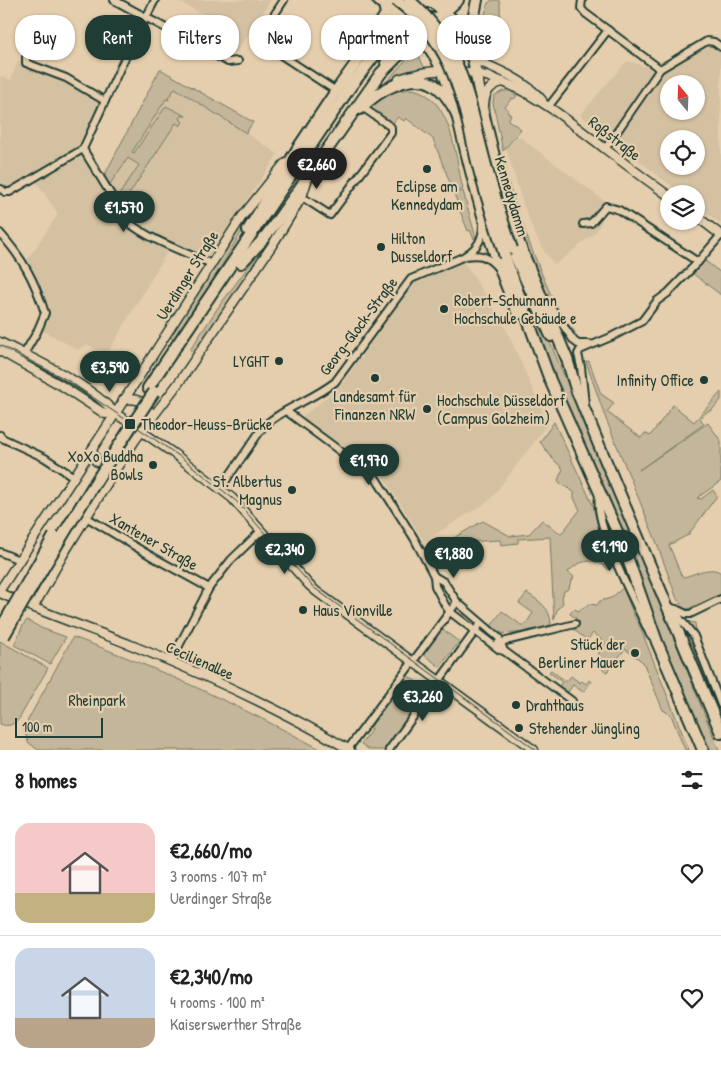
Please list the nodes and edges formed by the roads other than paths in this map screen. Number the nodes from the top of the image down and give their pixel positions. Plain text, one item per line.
1 (114, 0) edge
2 (155, 0) edge
3 (284, 0) edge
4 (378, 0) edge
5 (383, 0) edge
6 (404, 0) edge
7 (458, 0) edge
8 (582, 0) edge
9 (476, 1) edge
10 (437, 2) edge
11 (398, 12) junction
12 (142, 15) edge
13 (147, 15) edge
14 (386, 15) edge
15 (396, 15) edge
16 (401, 15) edge
17 (420, 15) edge
18 (439, 15) edge
19 (441, 15) edge
20 (474, 15) edge
21 (437, 17) edge
22 (437, 19) edge
23 (151, 20) edge
24 (427, 22) edge
25 (427, 26) edge
26 (427, 28) edge
27 (608, 30) junction
28 (427, 42) edge
29 (721, 47) edge
30 (26, 60) edge
31 (125, 60) edge
32 (358, 60) edge
33 (370, 60) edge
34 (373, 60) edge
35 (388, 60) tunnel mouth
36 (394, 60) tunnel mouth
37 (473, 60) edge
38 (475, 60) edge
39 (238, 61) dead end
40 (446, 66) junction
41 (660, 69) junction
42 (381, 73) junction
43 (477, 76) junction
44 (503, 82) junction
45 (336, 91) junction
46 (105, 101) junction
47 (453, 101) junction
48 (365, 104) junction
49 (546, 104) junction
50 (483, 112) junction
51 (457, 114) junction
52 (337, 134) junction
53 (83, 148) junction
54 (298, 148) junction
55 (605, 149) junction
56 (308, 175) junction
57 (660, 189) edge
58 (0, 190) edge
59 (302, 196) junction
60 (483, 217) junction
61 (705, 223) edge
62 (583, 224) dead end
63 (0, 233) edge
64 (721, 235) edge
65 (509, 253) junction
66 (466, 256) junction
67 (698, 262) junction
68 (241, 263) junction
69 (212, 264) junction
70 (501, 270) junction
71 (227, 271) junction
72 (537, 288) junction
73 (0, 342) edge
74 (593, 344) junction
75 (0, 351) edge
76 (24, 354) junction
77 (550, 380) junction
78 (576, 389) junction
79 (151, 390) junction
80 (123, 400) junction
81 (286, 411) junction
82 (115, 413) junction
83 (586, 414) junction
84 (151, 421) junction
85 (142, 432) junction
86 (0, 435) edge
87 (92, 450) junction
88 (116, 468) junction
89 (74, 477) junction
90 (220, 489) junction
91 (86, 517) junction
92 (261, 531) junction
93 (0, 552) edge
94 (18, 560) junction
95 (434, 576) junction
96 (209, 588) junction
97 (0, 591) edge
98 (721, 599) edge
99 (456, 602) junction
100 (33, 608) junction
101 (671, 608) junction
102 (449, 611) junction
103 (692, 612) junction
104 (481, 623) junction
105 (575, 624) dead end
106 (475, 631) junction
107 (694, 636) junction
108 (2, 637) edge
109 (501, 642) junction
110 (490, 643) junction
111 (504, 651) junction
112 (171, 661) junction
113 (413, 661) junction
114 (440, 681) junction
115 (572, 701) dead end
116 (721, 705) edge
117 (721, 733) edge
118 (349, 749) edge
119 (388, 750) edge
120 (534, 750) edge
121 (703, 750) edge

1 - 12 street
2 - 13 street
3 - 45 street
4 - 14 main road
5 - 11 main road, Kennedydamm
6 - 10 main road
6 - 11 main road, Uerdinger Straße
6 - 17 main road, bridge
7 - 19 main road
8 - 27 street
9 - 20 main road
10 - 18 main road
11 - 15 main road, Uerdinger Straße
11 - 16 main road, Kennedydamm
11 - 21 main road
22 - 26 main road
23 - 39 street
24 - 65 main road, Kennedydamm, bridge
25 - 40 main road, Kennedydamm, bridge
27 - 41 street
27 - 49 street
28 - 40 main road, Kennedydamm
29 - 41 street
30 - 46 street
31 - 46 street
32 - 45 main road, Uerdinger Straße
33 - 71 main road
34 - 68 main road
35 - 42 main road
36 - 42 main road
37 - 43 main road, Kennedydamm
38 - 49 street, Roßstraße
40 - 43 street, Roßstraße
40 - 47 main road, Kennedydamm
40 - 48 street
40 - 65 main road, Kennedydamm, bridge
41 - 55 street
42 - 52 main road
43 - 44 street, Roßstraße
43 - 50 main road, Kennedydamm
44 - 49 street, Roßstraße
44 - 50 street
45 - 54 main road, Uerdinger Straße
46 - 53 street
47 - 50 main road
47 - 51 main road, Kennedydamm
48 - 51 main road
48 - 52 main road
48 - 59 street
49 - 55 street, Roßstraße
50 - 72 main road, Kennedydamm
51 - 60 main road, Kennedydamm
52 - 56 main road
53 - 58 street
53 - 69 street
54 - 69 street, Uerdinger Straße
54 - 71 main road
55 - 57 street, Roßstraße
56 - 59 street
56 - 68 main road
59 - 84 street
60 - 66 street, Georg-Glock-Straße
60 - 70 main road, Kennedydamm
61 - 64 street
62 - 67 street
63 - 76 street
64 - 67 street
65 - 77 main road, Kennedydamm
65 - 78 main road, Kennedydamm
66 - 70 street, Georg-Glock-Straße
66 - 81 street, Georg-Glock-Straße
67 - 74 street
68 - 79 main road
69 - 80 street, Uerdinger Straße
70 - 77 main road, Kennedydamm
71 - 79 main road
72 - 74 street
72 - 78 main road, Kennedydamm
73 - 76 street
74 - 83 street
75 - 82 street
76 - 82 street
77 - 121 main road, Kennedydamm
78 - 83 main road, Kennedydamm
79 - 108 main road, bridge
80 - 82 street, Uerdinger Straße
80 - 84 street
81 - 90 street, Georg-Glock-Straße
81 - 95 street
82 - 85 street
82 - 87 street, Uerdinger Straße
83 - 101 main road, Kennedydamm
84 - 85 street
85 - 88 street
85 - 90 street
86 - 89 street
87 - 88 street
87 - 89 street, Uerdinger Straße
88 - 91 street
89 - 94 street, Uerdinger Straße
90 - 92 street
91 - 96 street, Xantener Straße
91 - 100 street
92 - 96 street
92 - 113 street
93 - 94 street
94 - 97 street, Uerdinger Straße
95 - 99 street
95 - 102 street
96 - 112 street
97 - 100 street, Cecilienallee
98 - 103 street
99 - 102 street
99 - 104 street
100 - 112 street, Cecilienallee
101 - 103 street
101 - 107 street, Kennedydamm
101 - 117 main road, Kennedydamm
102 - 106 street
102 - 113 street
103 - 107 street
104 - 106 street
104 - 109 street
105 - 109 street
106 - 110 street
106 - 114 street
107 - 116 street, Kennedydamm
109 - 110 street
109 - 111 street
110 - 111 street
111 - 115 street
112 - 118 street, Cecilienallee
113 - 114 street
113 - 118 street
114 - 119 street
114 - 120 street

